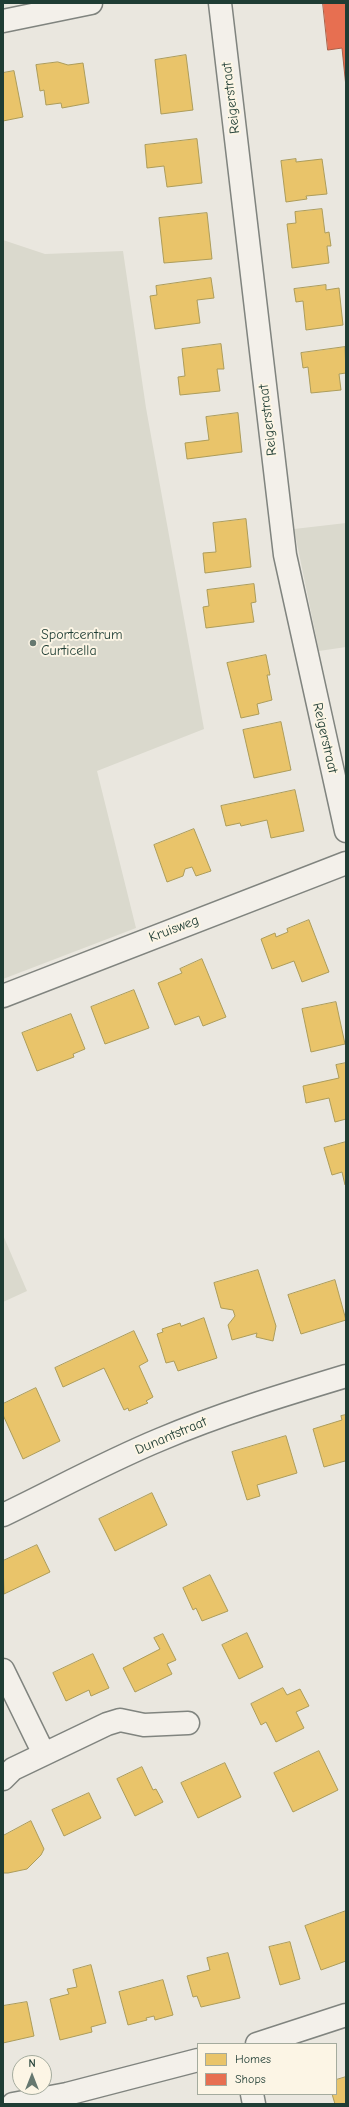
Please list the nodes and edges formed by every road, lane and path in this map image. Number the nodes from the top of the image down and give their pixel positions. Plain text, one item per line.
1 (91, 3) edge
2 (220, 3) edge
3 (3, 21) edge
4 (346, 831) edge
5 (346, 863) edge
6 (3, 996) edge
7 (346, 1376) edge
8 (3, 1515) edge
9 (3, 1670) edge
10 (188, 1723) dead end
11 (44, 1754) junction
12 (3, 1779) edge
13 (346, 2015) edge
14 (261, 2043) edge
15 (197, 2060) edge
16 (13, 2104) edge

1 - 3 street
2 - 4 street, Reigerstraat
5 - 6 street, Kruisweg
7 - 8 street, Dunantstraat
9 - 11 street
10 - 11 street
11 - 12 street
13 - 14 street
15 - 16 street

